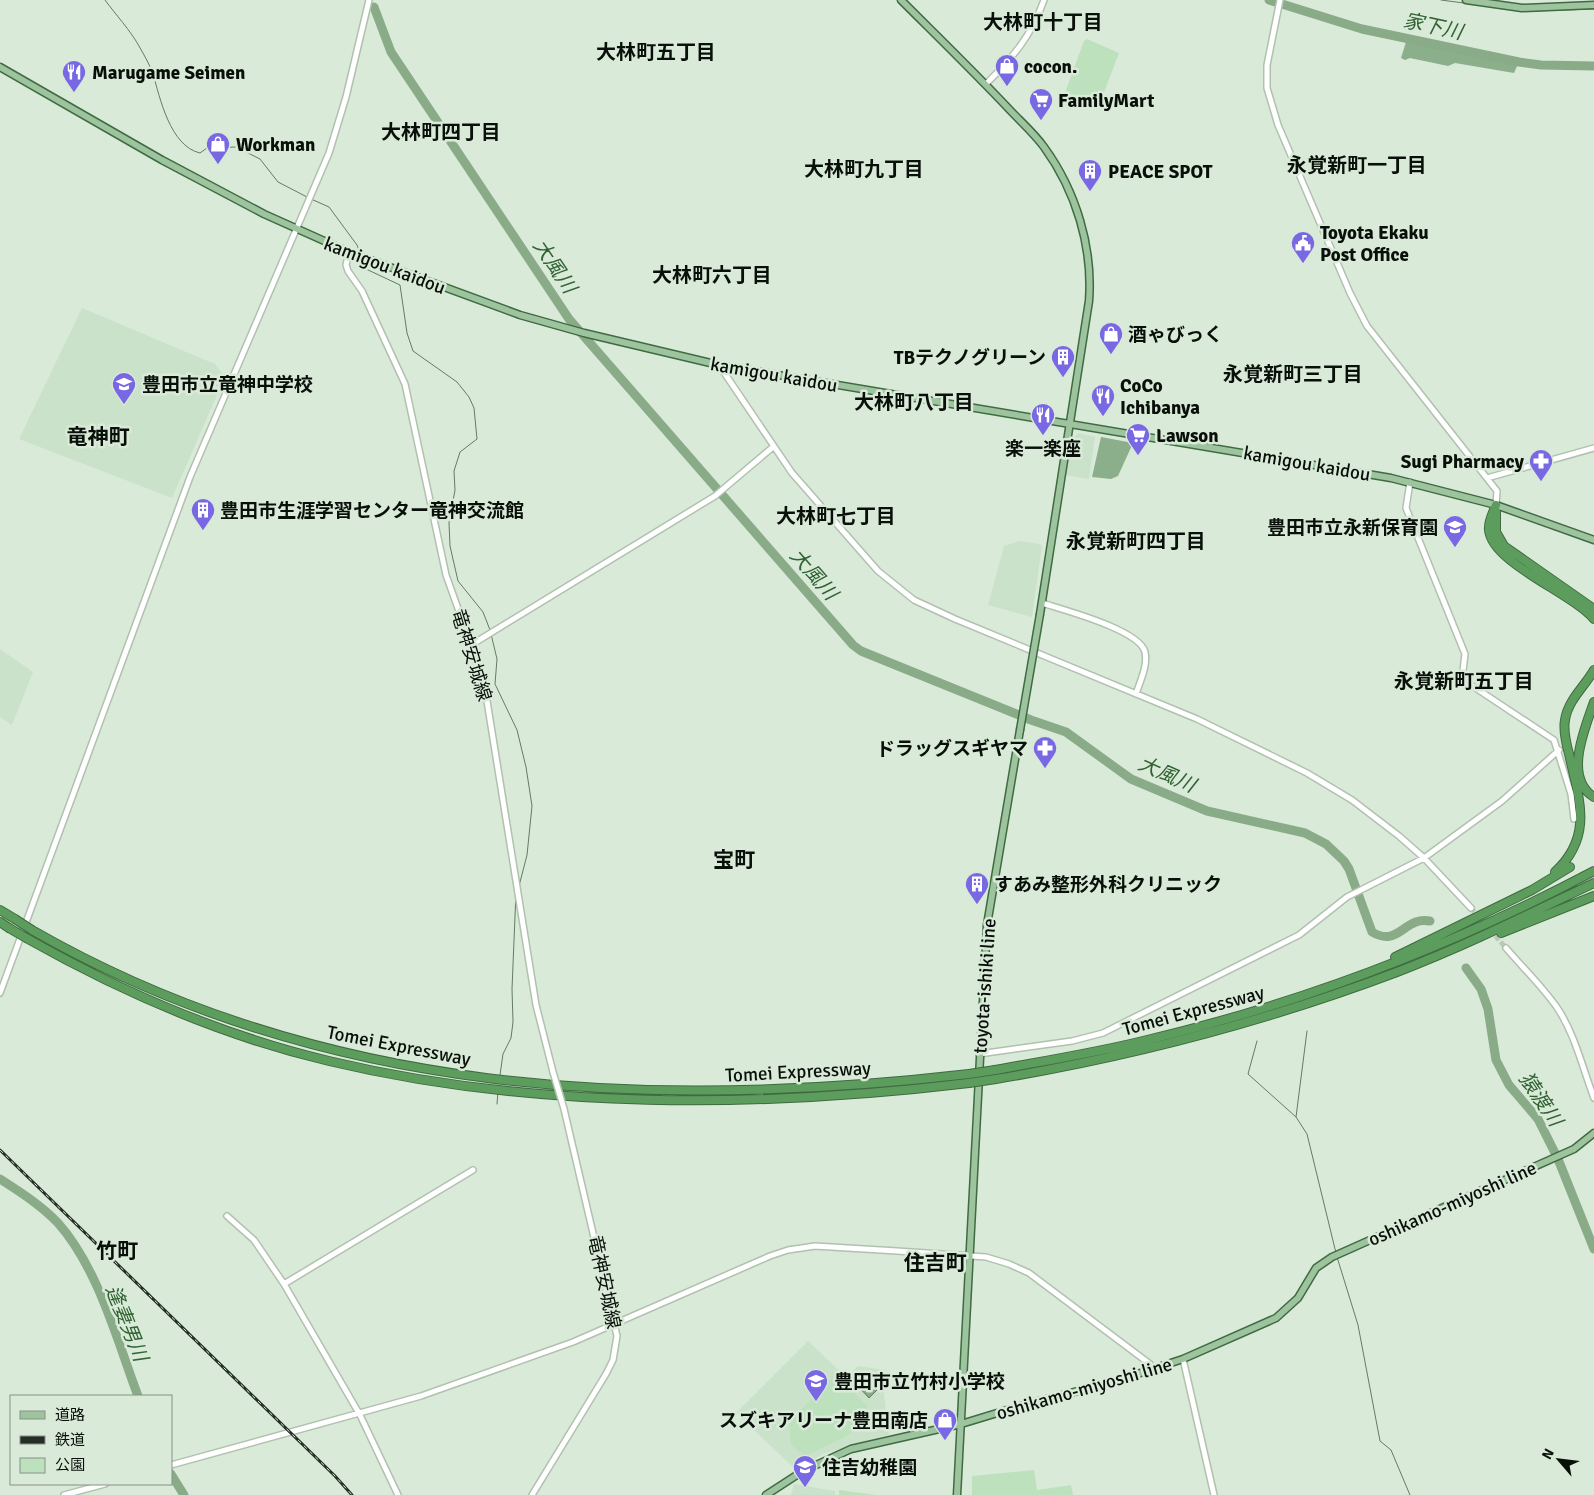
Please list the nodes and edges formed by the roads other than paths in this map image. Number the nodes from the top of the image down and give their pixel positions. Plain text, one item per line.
1 (369, 0) edge
2 (901, 0) edge
3 (1044, 0) edge
4 (1280, 0) edge
5 (1466, 0) edge
6 (1594, 5) edge
7 (0, 67) edge
8 (986, 84) junction
9 (296, 229) junction
10 (349, 252) junction
11 (719, 365) junction
12 (1070, 422) junction
13 (773, 447) junction
14 (1594, 448) edge
15 (1487, 478) junction
16 (1410, 482) junction
17 (1496, 505) junction
18 (1594, 540) edge
19 (1042, 603) junction
20 (1594, 609) edge
21 (1594, 619) edge
22 (471, 645) junction
23 (1594, 670) edge
24 (1136, 694) junction
25 (1594, 702) edge
26 (1559, 750) junction
27 (1594, 797) edge
28 (1574, 819) dead end
29 (1424, 858) junction
30 (1570, 867) dead end
31 (1594, 871) edge
32 (1594, 883) edge
33 (1532, 890) junction
34 (1594, 896) edge
35 (1471, 908) tunnel mouth
36 (0, 910) edge
37 (0, 922) edge
38 (1506, 948) tunnel mouth
39 (1399, 971) junction
40 (1329, 986) junction
41 (0, 994) edge
42 (979, 1054) junction
43 (1594, 1098) edge
44 (1594, 1133) edge
45 (473, 1170) dead end
46 (227, 1216) dead end
47 (969, 1256) junction
48 (284, 1284) junction
49 (616, 1324) junction
50 (1183, 1359) junction
51 (1153, 1369) junction
52 (360, 1415) junction
53 (961, 1424) junction
54 (172, 1466) edge
55 (101, 1485) edge
56 (64, 1495) edge
57 (398, 1495) edge
58 (532, 1495) edge
59 (766, 1495) edge
60 (957, 1495) edge
61 (1214, 1495) edge

1 - 9 street
2 - 8 main road, toyota-ishiki line
3 - 8 street
4 - 15 street
5 - 6 main road
7 - 9 main road, kamigou kaidou
8 - 12 main road, toyota-ishiki line
9 - 10 main road, kamigou kaidou
9 - 41 street
10 - 11 main road, kamigou kaidou
10 - 22 street, 竜神安城線
11 - 12 main road, kamigou kaidou
11 - 13 street
12 - 16 main road, kamigou kaidou
12 - 19 main road, toyota-ishiki line
13 - 22 street
13 - 24 street
14 - 15 street
15 - 17 street
16 - 17 main road, kamigou kaidou
16 - 26 street
17 - 18 main road, kamigou kaidou
17 - 20 highway
17 - 21 highway
19 - 24 street
19 - 42 main road, toyota-ishiki line, bridge
22 - 49 street, 竜神安城線, bridge
23 - 33 highway
24 - 29 street
25 - 27 highway
26 - 28 street
26 - 29 street
29 - 35 street
29 - 42 street
30 - 33 highway
31 - 40 highway, Tomei Expressway
32 - 39 highway, Tomei Expressway
33 - 40 highway
34 - 39 highway
36 - 40 highway, Tomei Expressway, bridge
37 - 39 highway, Tomei Expressway, bridge
38 - 43 street
42 - 47 main road, toyota-ishiki line
44 - 50 main road, oshikamo-miyoshi line
45 - 48 street
46 - 48 street
47 - 49 street
47 - 51 street
47 - 53 main road, toyota-ishiki line
48 - 52 street
49 - 52 street
49 - 58 street, 竜神安城線
50 - 51 main road, oshikamo-miyoshi line
50 - 61 street
51 - 53 main road, oshikamo-miyoshi line
52 - 54 street
52 - 57 street
53 - 59 main road, oshikamo-miyoshi line
53 - 60 main road, toyota-ishiki line
55 - 56 street

